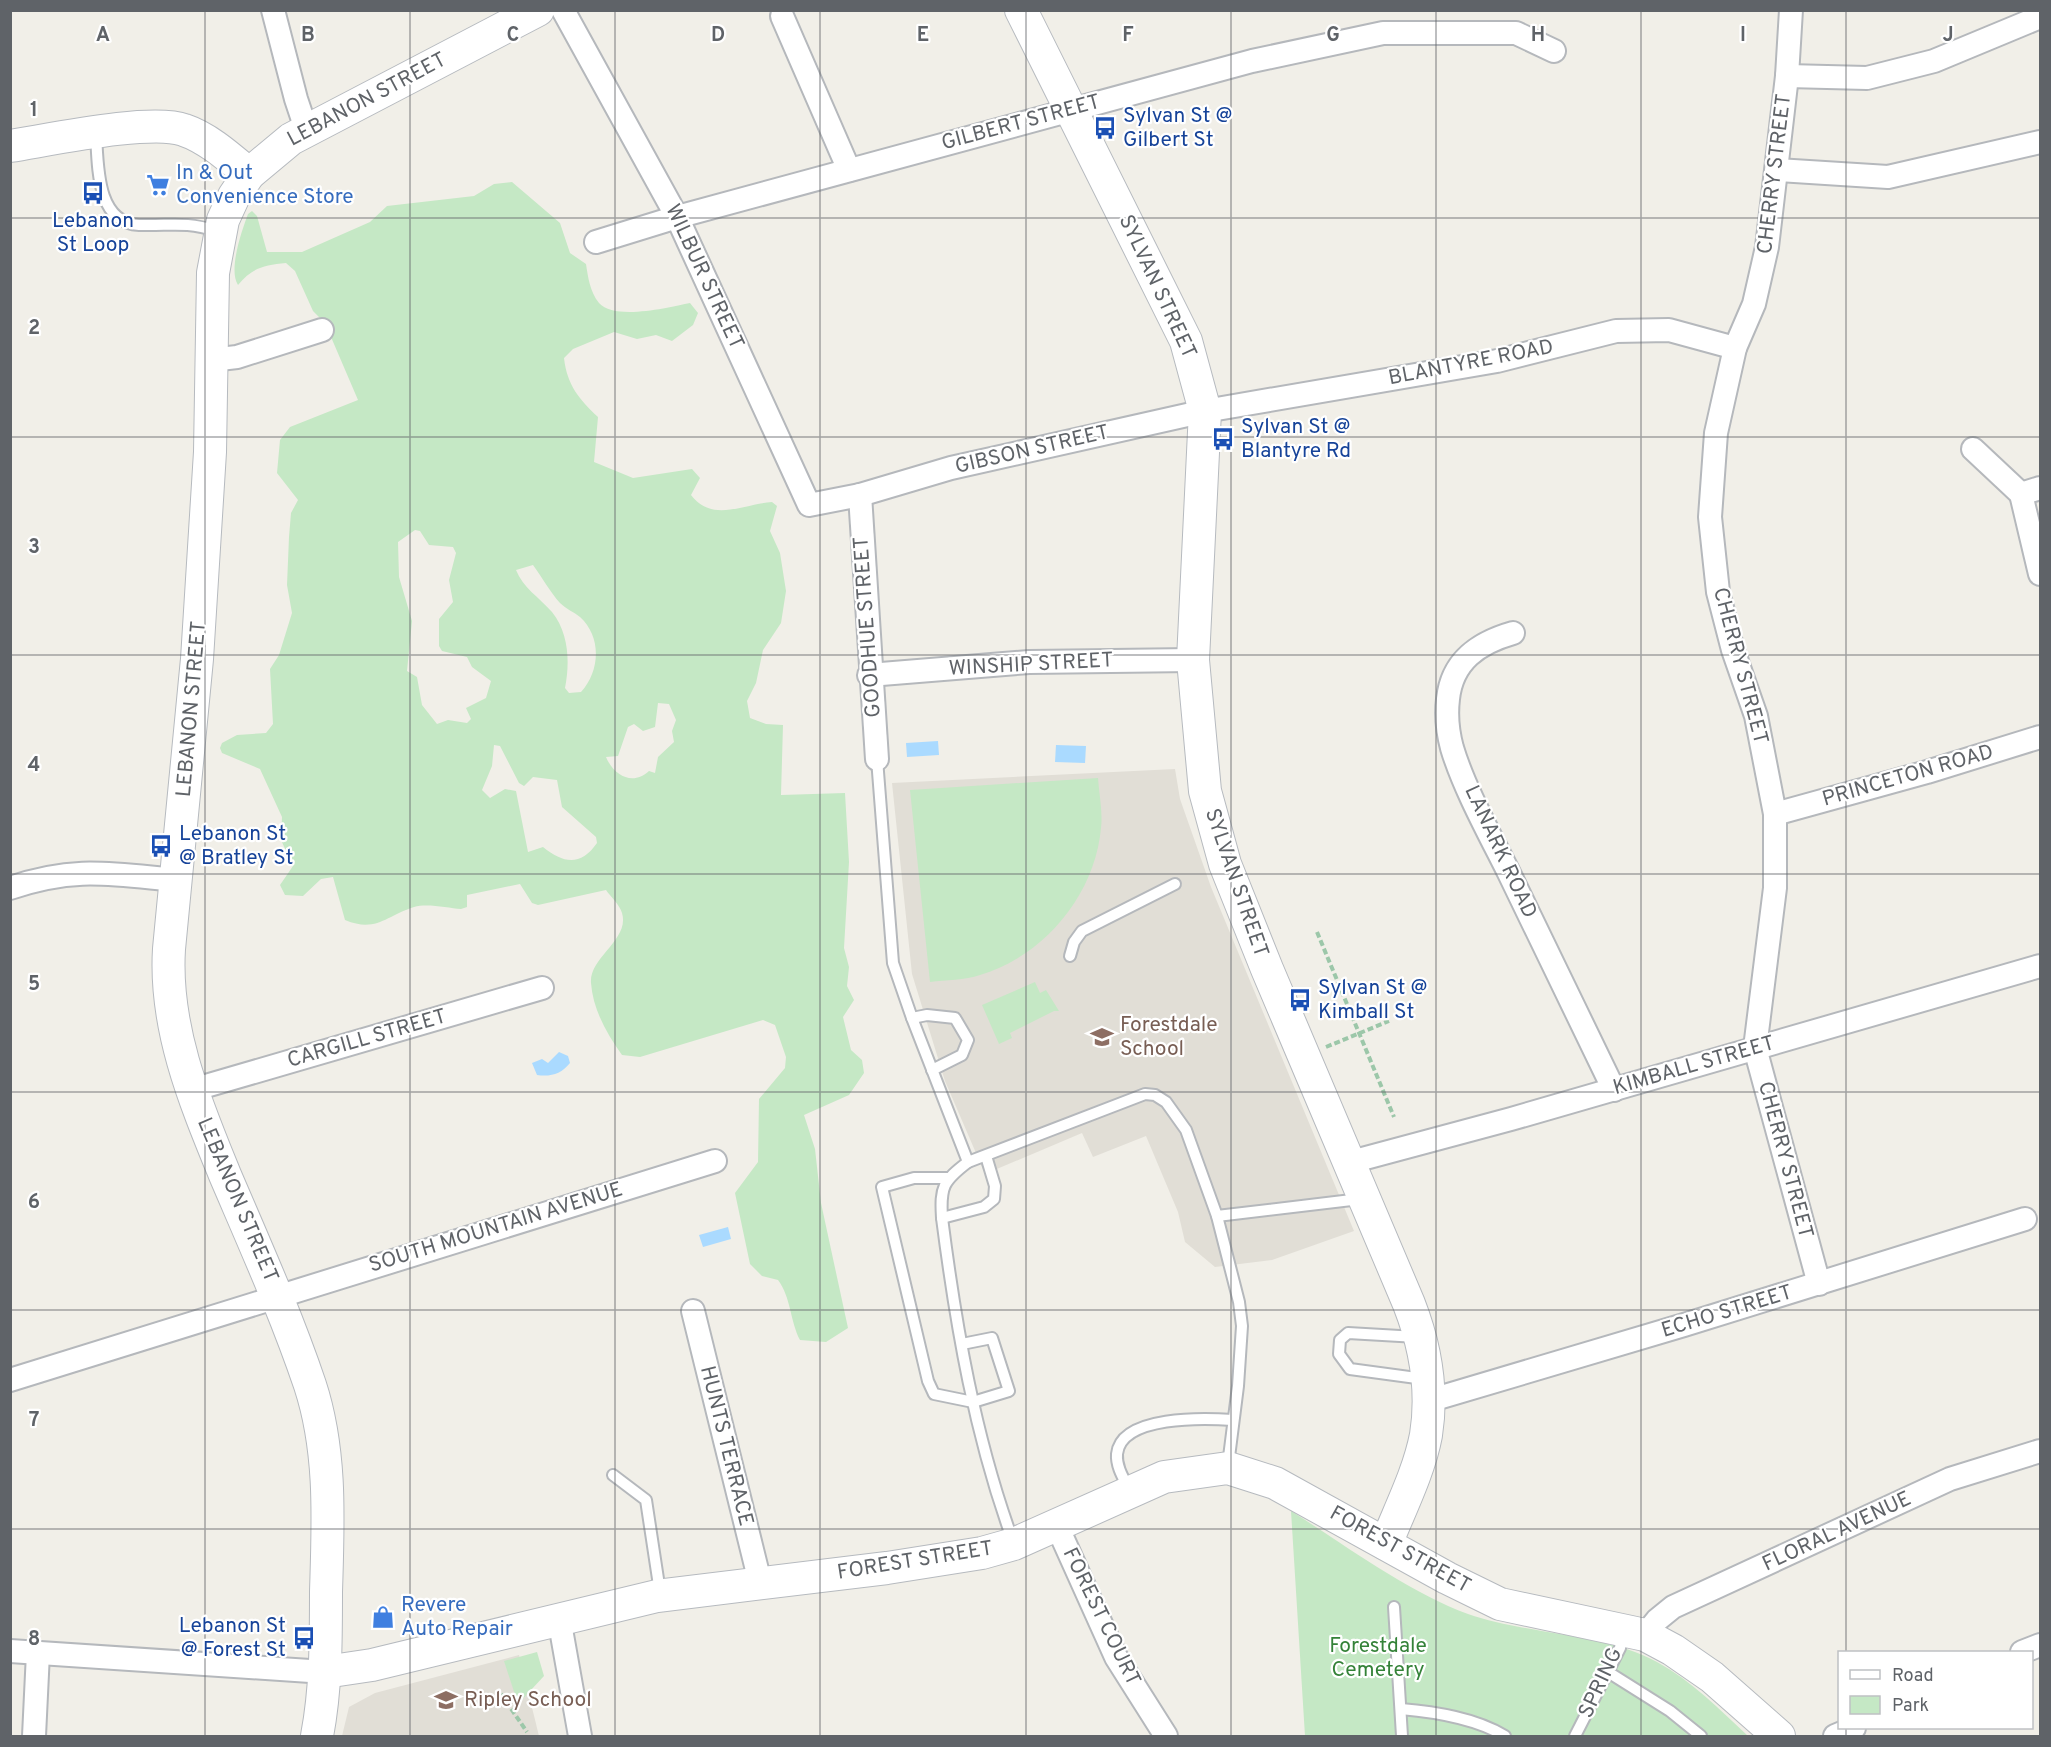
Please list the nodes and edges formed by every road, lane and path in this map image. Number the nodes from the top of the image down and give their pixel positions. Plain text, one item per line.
1 (273, 10) edge
2 (563, 10) edge
3 (1021, 10) edge
4 (1791, 10) edge
5 (523, 14) edge
6 (782, 16) dead end
7 (2040, 17) edge
8 (1554, 51) dead end
9 (1787, 76) junction
10 (1073, 109) junction
11 (306, 129) junction
12 (96, 133) junction
13 (2040, 142) edge
14 (10, 146) edge
15 (849, 170) junction
16 (1777, 171) junction
17 (249, 174) junction
18 (677, 217) junction
19 (219, 232) junction
20 (596, 242) dead end
21 (322, 330) dead end
22 (1735, 348) junction
23 (211, 360) junction
24 (1205, 411) junction
25 (1973, 449) dead end
26 (2031, 491) edge
27 (860, 495) junction
28 (2040, 574) edge
29 (1513, 633) dead end
30 (1193, 660) junction
31 (869, 675) junction
32 (2040, 737) edge
33 (877, 759) joint
34 (1775, 814) junction
35 (176, 880) junction
36 (1175, 884) dead end
37 (10, 888) edge
38 (1317, 932) dead end
39 (1070, 956) dead end
40 (2040, 966) edge
41 (542, 988) dead end
42 (912, 1018) junction
43 (1389, 1021) dead end
44 (1359, 1033) junction
45 (1755, 1048) junction
46 (1303, 1056) junction
47 (932, 1070) junction
48 (192, 1090) junction
49 (1614, 1090) junction
50 (1394, 1117) dead end
51 (986, 1156) junction
52 (715, 1161) dead end
53 (968, 1162) junction
54 (1347, 1163) junction
55 (947, 1178) junction
56 (1364, 1198) junction
57 (1217, 1216) junction
58 (942, 1218) junction
59 (2025, 1219) dead end
60 (1819, 1284) junction
61 (277, 1296) junction
62 (693, 1311) dead end
63 (1421, 1338) junction
64 (963, 1344) junction
65 (10, 1380) edge
66 (1427, 1390) junction
67 (973, 1402) junction
68 (1233, 1420) junction
69 (2040, 1451) edge
70 (1228, 1468) junction
71 (613, 1475) dead end
72 (1129, 1491) junction
73 (1057, 1526) junction
74 (1014, 1544) junction
75 (1386, 1544) junction
76 (760, 1582) junction
77 (660, 1596) junction
78 (1395, 1607) dead end
79 (560, 1618) junction
80 (1635, 1632) junction
81 (10, 1651) edge
82 (38, 1653) junction
83 (325, 1672) junction
84 (1608, 1672) junction
85 (501, 1694) dead end
86 (1401, 1709) junction
87 (1852, 1729) edge
88 (527, 1732) dead end
89 (34, 1737) edge
90 (317, 1737) edge
91 (580, 1737) edge
92 (1166, 1737) edge
93 (1402, 1737) edge
94 (1505, 1737) edge
95 (1575, 1737) edge
96 (1701, 1737) edge
97 (1779, 1737) edge
98 (1835, 1737) edge

1 - 11 street
2 - 18 street, WILBUR STREET
3 - 10 street, SYLVAN STREET
4 - 9 street, CHERRY STREET
5 - 11 street, LEBANON STREET
6 - 15 street
7 - 9 street
8 - 10 street, GILBERT STREET
9 - 16 street, CHERRY STREET
10 - 15 street, GILBERT STREET
10 - 24 street, SYLVAN STREET
11 - 17 street, LEBANON STREET
12 - 14 street
12 - 17 street
12 - 19 lane
13 - 16 street
15 - 18 street, GILBERT STREET
16 - 22 street, CHERRY STREET
17 - 19 street, LEBANON STREET
18 - 20 street, GILBERT STREET
18 - 27 street, WILBUR STREET
19 - 23 street, LEBANON STREET
21 - 23 street
22 - 24 street, BLANTYRE ROAD
22 - 34 street, CHERRY STREET
23 - 35 street, LEBANON STREET
24 - 27 street, GIBSON STREET
24 - 30 street, SYLVAN STREET
25 - 26 street
26 - 28 street
27 - 31 street, GOODHUE STREET
29 - 49 street, LANARK ROAD
30 - 31 street, WINSHIP STREET
30 - 46 street, SYLVAN STREET
31 - 33 street, GOODHUE STREET
32 - 34 street, PRINCETON ROAD
33 - 42 lane
34 - 45 street, CHERRY STREET
35 - 37 street
35 - 48 street, LEBANON STREET
36 - 39 lane
38 - 44 path
40 - 45 street, KIMBALL STREET
41 - 48 street, CARGILL STREET
42 - 47 lane
42 - 47 lane
43 - 44 path
44 - 46 path
44 - 50 path
45 - 49 street, KIMBALL STREET
45 - 60 street, CHERRY STREET
46 - 54 street, SYLVAN STREET
47 - 53 lane
48 - 61 street, LEBANON STREET
49 - 54 street, KIMBALL STREET
51 - 53 lane
51 - 57 lane
51 - 58 lane
52 - 61 street, SOUTH MOUNTAIN AVENUE
53 - 55 lane
54 - 56 street, SYLVAN STREET
55 - 58 lane
55 - 67 lane
56 - 57 lane
56 - 63 street, SYLVAN STREET
57 - 68 lane
58 - 64 lane
59 - 60 street, ECHO STREET
60 - 66 street, ECHO STREET
61 - 65 street, SOUTH MOUNTAIN AVENUE
61 - 83 street, LEBANON STREET
62 - 76 street, HUNTS TERRACE
63 - 66 street, SYLVAN STREET
63 - 66 lane
64 - 67 lane
64 - 67 lane
66 - 75 street, SYLVAN STREET
67 - 74 lane
68 - 70 lane
68 - 72 lane
69 - 80 street, FLORAL AVENUE
70 - 72 street, FOREST STREET
70 - 75 street, FOREST STREET
71 - 77 lane
72 - 73 street, FOREST STREET
73 - 74 street, FOREST STREET
73 - 92 street, FOREST COURT
74 - 76 street, FOREST STREET
75 - 80 street, FOREST STREET
76 - 77 street, FOREST STREET
77 - 79 street, FOREST STREET
78 - 86 lane
79 - 83 street, FOREST STREET
79 - 91 street
80 - 84 lane, SPRING
80 - 97 street, FOREST STREET
81 - 82 street, FOREST STREET
82 - 83 street, FOREST STREET
82 - 89 street
83 - 90 street, LEBANON STREET
84 - 95 lane, SPRING
84 - 96 lane
85 - 88 path
86 - 93 lane
86 - 94 lane
87 - 98 street

